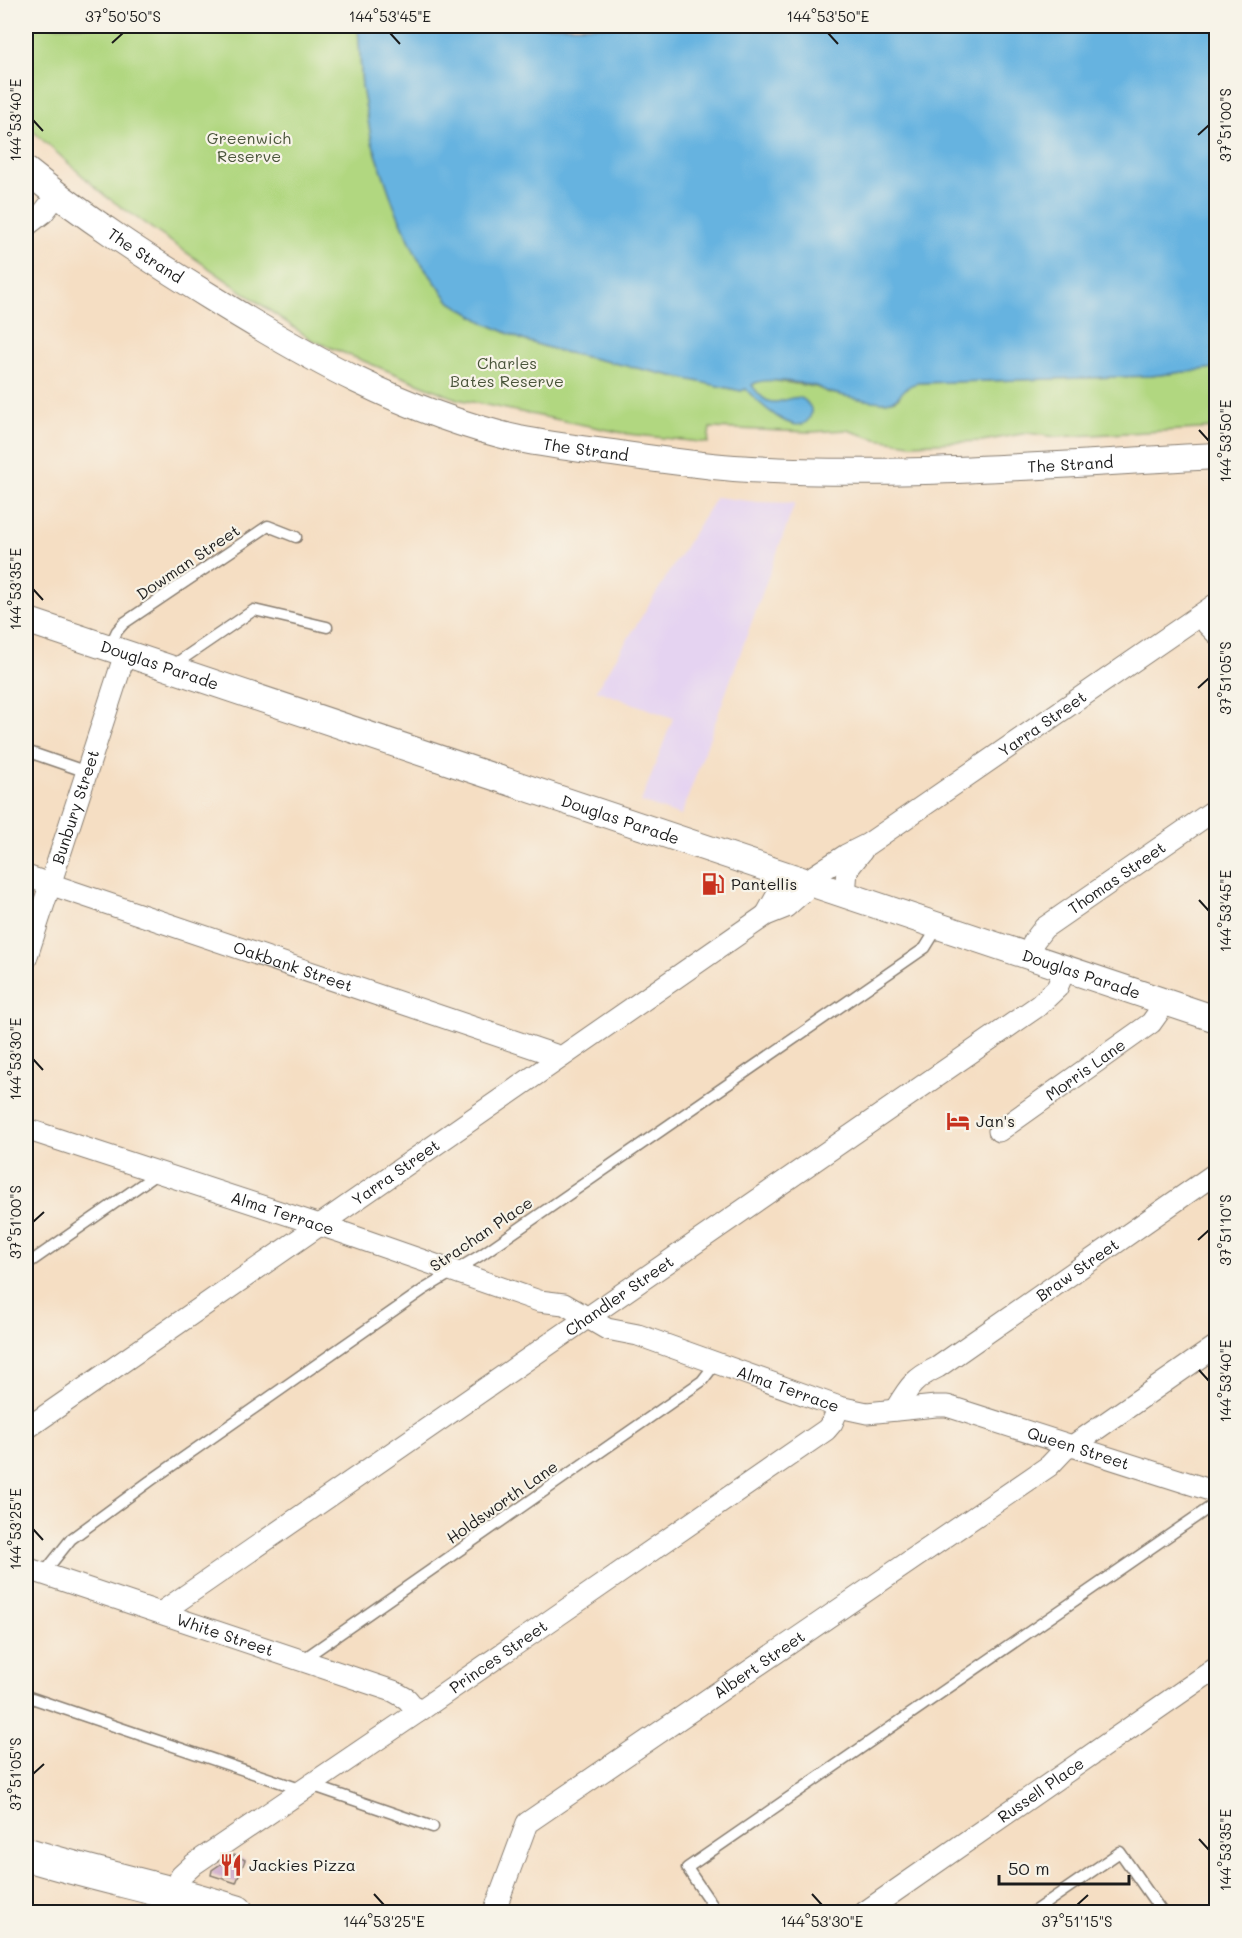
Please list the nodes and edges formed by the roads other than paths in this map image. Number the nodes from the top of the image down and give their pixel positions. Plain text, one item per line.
1 (26, 170) edge
2 (57, 195) junction
3 (26, 226) edge
4 (1216, 456) edge
5 (296, 537) dead end
6 (1208, 610) edge
7 (26, 620) edge
8 (327, 627) dead end
9 (1216, 633) edge
10 (117, 651) junction
11 (169, 668) junction
12 (26, 751) edge
13 (87, 772) junction
14 (1216, 809) edge
15 (868, 844) junction
16 (782, 873) junction
17 (26, 876) edge
18 (809, 883) junction
19 (50, 884) junction
20 (845, 895) junction
21 (766, 915) junction
22 (938, 926) junction
23 (1028, 957) junction
24 (26, 959) edge
25 (1065, 969) junction
26 (1166, 1002) junction
27 (1216, 1019) edge
28 (561, 1057) junction
29 (26, 1129) edge
30 (999, 1131) dead end
31 (159, 1173) junction
32 (1216, 1173) edge
33 (319, 1225) junction
34 (26, 1265) edge
35 (455, 1270) junction
36 (587, 1319) junction
37 (1216, 1346) edge
38 (716, 1363) junction
39 (938, 1367) junction
40 (942, 1406) junction
41 (839, 1407) junction
42 (895, 1410) junction
43 (26, 1429) edge
44 (1070, 1447) junction
45 (1216, 1492) edge
46 (1216, 1503) edge
47 (34, 1571) edge
48 (162, 1612) junction
49 (299, 1661) junction
50 (1216, 1668) edge
51 (26, 1696) edge
52 (418, 1712) junction
53 (307, 1788) junction
54 (433, 1827) dead end
55 (26, 1854) edge
56 (170, 1906) edge
57 (237, 1912) edge
58 (494, 1912) edge
59 (717, 1912) edge
60 (865, 1912) edge
61 (1033, 1912) edge
62 (1162, 1912) edge

1 - 2 street, The Strand
2 - 3 street
2 - 4 street, The Strand
5 - 10 lane, Dowman Street
6 - 9 street
6 - 15 street, Yarra Street
7 - 10 street, Douglas Parade
8 - 11 lane
10 - 11 street, Douglas Parade
10 - 13 street, Bunbury Street
11 - 16 street, Douglas Parade
12 - 13 lane
13 - 19 street, Bunbury Street
14 - 23 street, Thomas Street
15 - 18 street, Yarra Street
15 - 20 street, Yarra Street
16 - 18 street, Douglas Parade
16 - 21 street
17 - 19 street, Oakbank Street
18 - 20 street, Douglas Parade
18 - 21 street, Yarra Street
19 - 24 street, Bunbury Street
19 - 28 street, Oakbank Street
20 - 22 street, Douglas Parade
21 - 28 street, Yarra Street
22 - 23 street, Douglas Parade
22 - 35 lane, Strachan Place
23 - 25 street, Douglas Parade
25 - 26 street, Douglas Parade
25 - 36 street, Chandler Street
26 - 27 street, Douglas Parade
26 - 30 street, Morris Lane
28 - 33 street, Yarra Street
29 - 31 street, Alma Terrace
31 - 33 street, Alma Terrace
31 - 34 lane
32 - 39 street, Braw Street
33 - 35 street, Alma Terrace
33 - 43 street, Yarra Street
35 - 36 street, Alma Terrace
35 - 47 lane, Strachan Place
36 - 38 street, Alma Terrace
36 - 48 street, Chandler Street
37 - 44 street, Albert Street
38 - 41 street, Alma Terrace
38 - 49 lane, Holdsworth Lane
39 - 40 street
39 - 42 street, Braw Street
40 - 42 street, Alma Terrace
40 - 44 street, Queen Street
41 - 42 street, Alma Terrace
41 - 52 street, Princes Street
44 - 45 street, Queen Street
44 - 58 street, Albert Street
46 - 59 lane
47 - 48 street, White Street
48 - 49 street, White Street
49 - 52 street, White Street
50 - 60 street, Russell Place
51 - 53 lane
52 - 53 street, Princes Street
53 - 54 lane
53 - 56 street, Princes Street
55 - 56 main road
56 - 57 main road
61 - 62 lane

